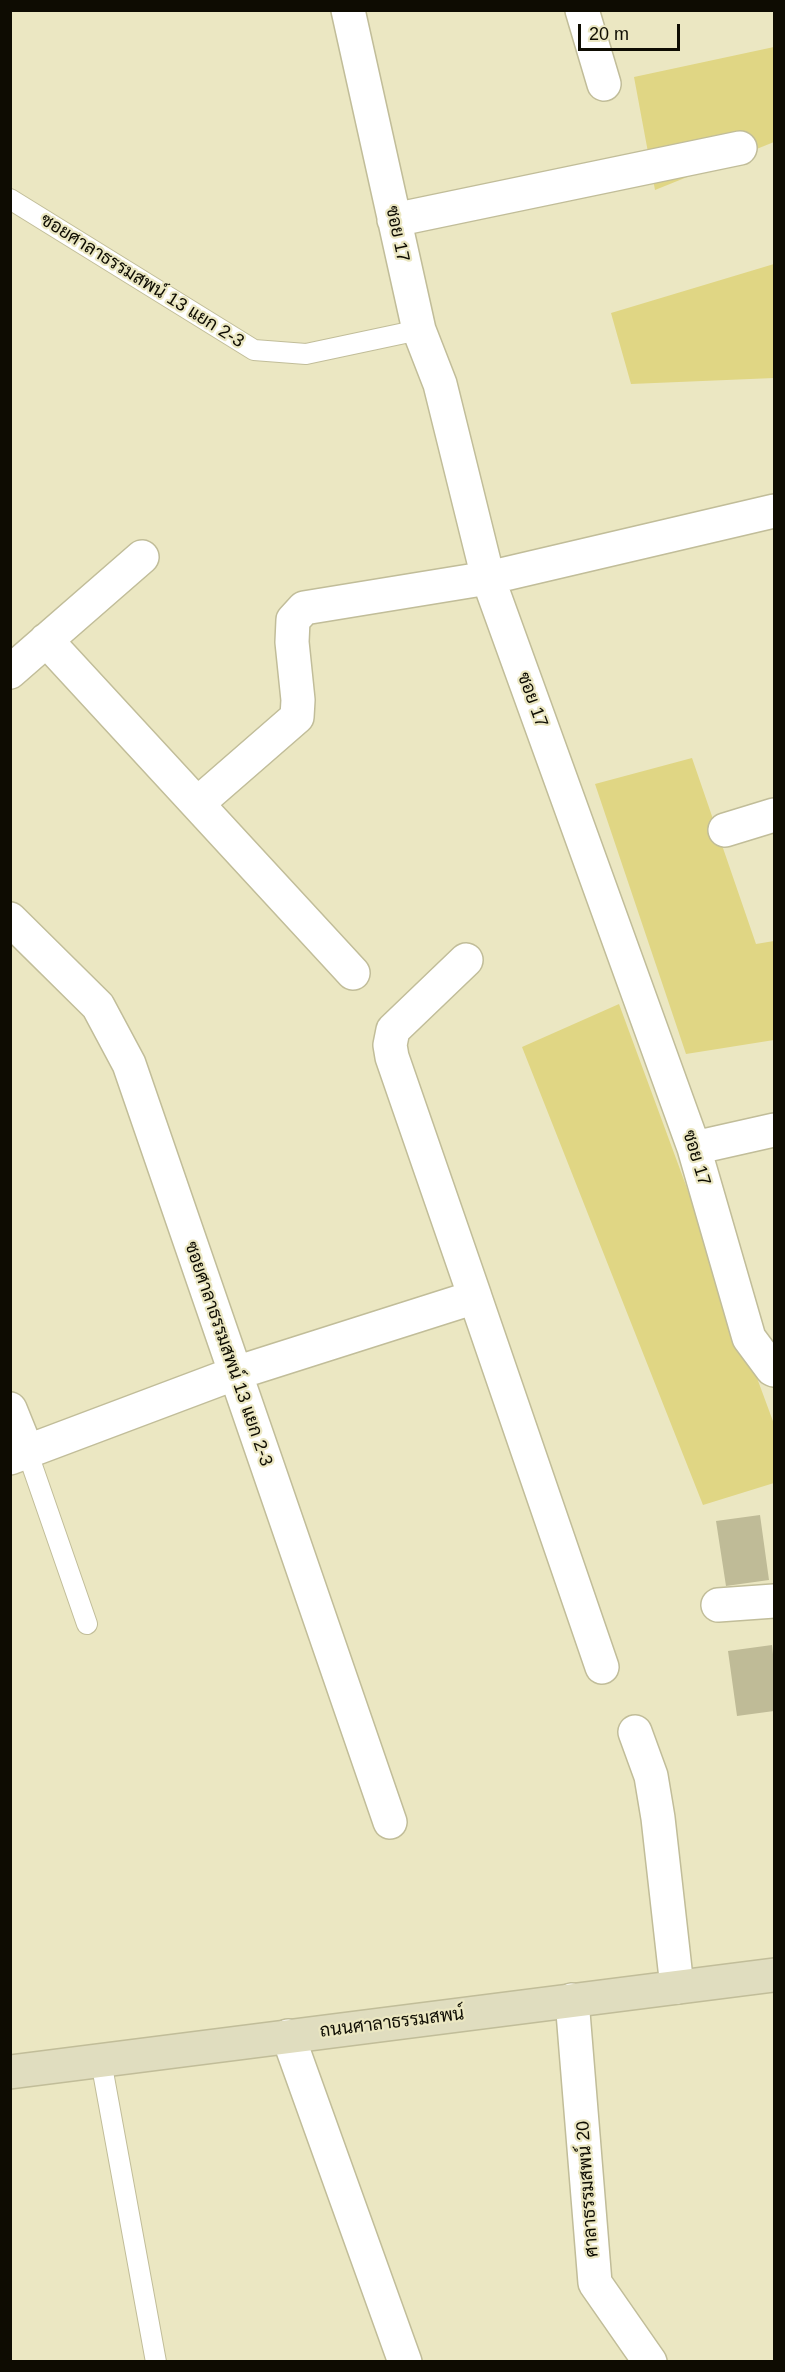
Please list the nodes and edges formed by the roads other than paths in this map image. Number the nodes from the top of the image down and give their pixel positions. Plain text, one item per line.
1 (348, 10) edge
2 (582, 10) edge
3 (604, 84) dead end
4 (740, 148) dead end
5 (10, 199) edge
6 (394, 220) junction
7 (418, 330) junction
8 (774, 511) edge
9 (142, 557) dead end
10 (488, 578) junction
11 (46, 640) junction
12 (10, 672) edge
13 (197, 804) junction
14 (774, 816) edge
15 (725, 830) dead end
16 (10, 919) edge
17 (466, 960) dead end
18 (353, 973) dead end
19 (774, 1130) edge
20 (694, 1148) junction
21 (475, 1297) junction
22 (774, 1370) edge
23 (236, 1373) junction
24 (10, 1409) edge
25 (19, 1454) edge
26 (774, 1601) edge
27 (718, 1605) dead end
28 (87, 1624) dead end
29 (602, 1667) dead end
30 (635, 1732) dead end
31 (390, 1822) dead end
32 (774, 1975) edge
33 (677, 1987) junction
34 (573, 2001) junction
35 (288, 2036) junction
36 (101, 2061) junction
37 (10, 2072) edge
38 (156, 2361) edge
39 (405, 2361) edge
40 (650, 2361) edge

1 - 6 street, ซอย 17
2 - 3 street
4 - 6 street
5 - 7 lane, ซอยศาลาธรรมสพน์ 13 แยก 2-3
6 - 7 street, ซอย 17
7 - 10 street, ซอย 17
8 - 10 street
9 - 11 street
10 - 13 street
10 - 20 street, ซอย 17
11 - 12 street
11 - 13 street
13 - 18 street
14 - 15 street
16 - 23 street, ซอยศาลาธรรมสพน์ 13 แยก 2-3
17 - 21 street
19 - 20 street
20 - 22 street, ซอย 17
21 - 23 street
21 - 29 street
23 - 25 street
23 - 31 street, ซอยศาลาธรรมสพน์ 13 แยก 2-3
24 - 25 street
25 - 28 lane
26 - 27 street
30 - 33 street
32 - 33 street, ถนนศาลาธรรมสพน์
33 - 34 street, ถนนศาลาธรรมสพน์
34 - 35 street, ถนนศาลาธรรมสพน์
34 - 40 street, ศาลาธรรมสพน์ 20
35 - 36 street, ถนนศาลาธรรมสพน์
35 - 39 street
36 - 37 street, ถนนศาลาธรรมสพน์
36 - 38 lane

